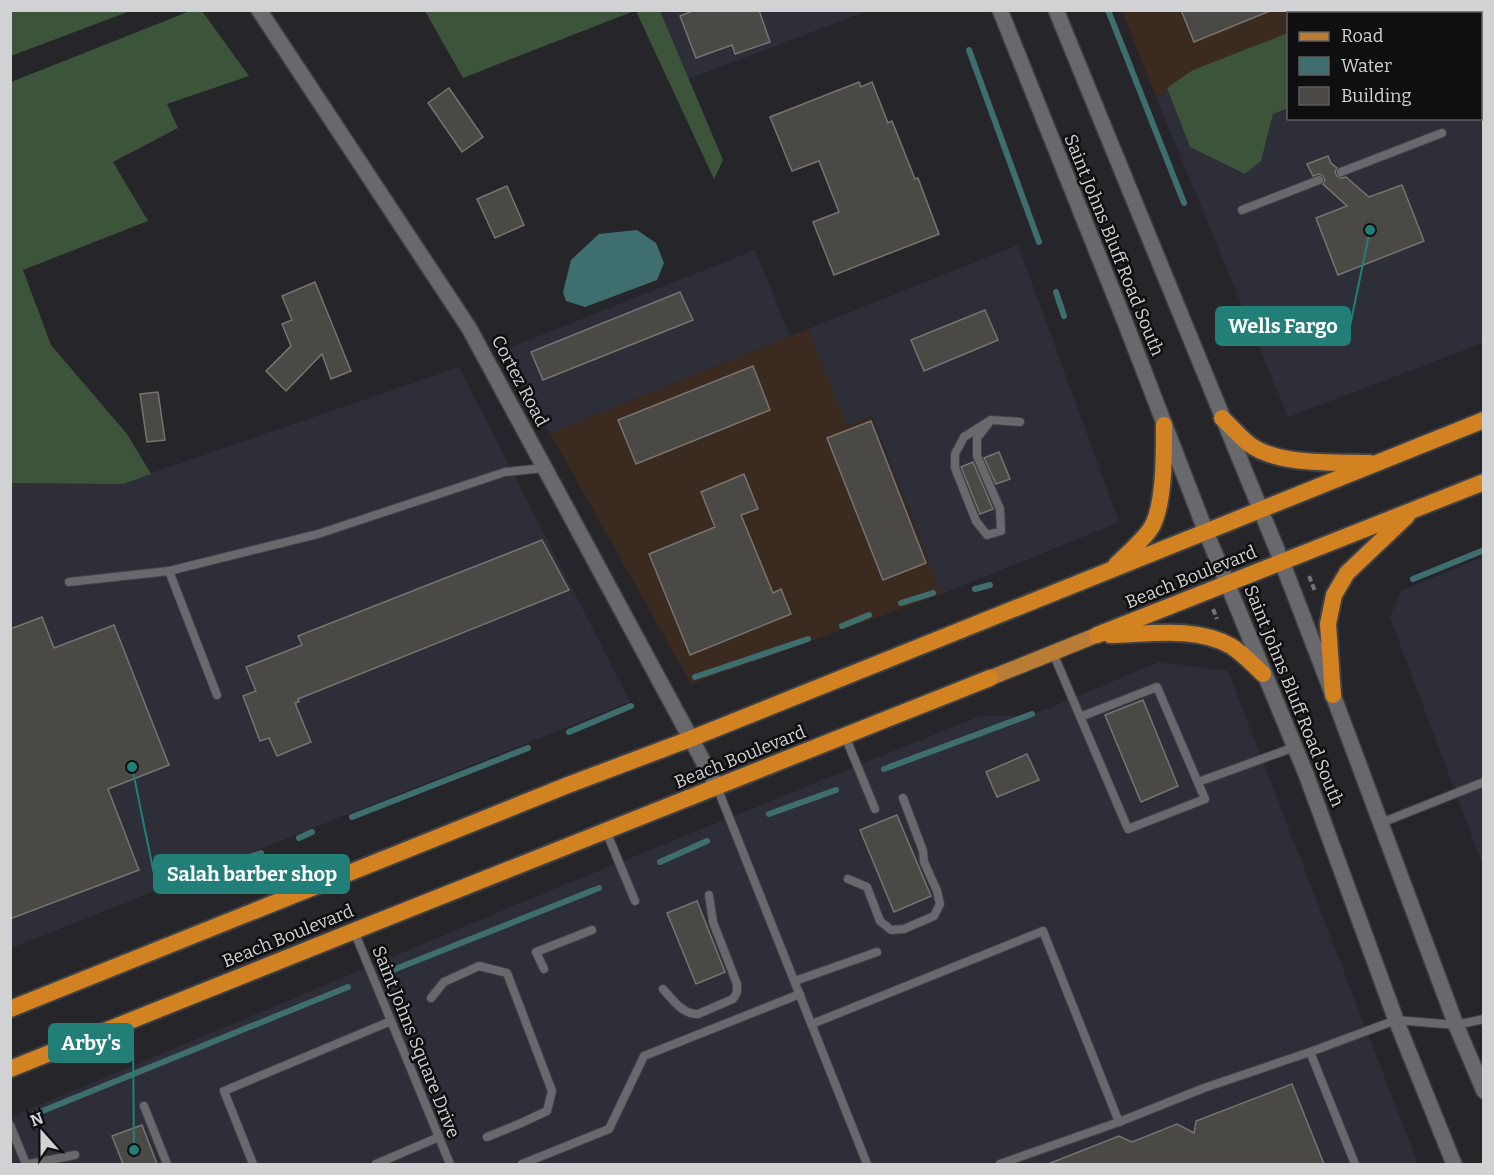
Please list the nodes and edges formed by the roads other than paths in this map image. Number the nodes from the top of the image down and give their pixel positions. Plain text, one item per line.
1 (259, 10) edge
2 (1000, 10) edge
3 (1056, 10) edge
4 (1442, 133) dead end
5 (1341, 172) dead end
6 (1319, 180) dead end
7 (1242, 210) dead end
8 (1222, 418) junction
9 (991, 420) junction
10 (1484, 420) edge
11 (1020, 422) dead end
12 (1164, 425) junction
13 (1377, 463) junction
14 (544, 468) junction
15 (1484, 482) edge
16 (1414, 509) junction
17 (1260, 510) junction
18 (1206, 532) junction
19 (1282, 562) junction
20 (1111, 570) junction
21 (169, 571) junction
22 (69, 582) dead end
23 (1227, 583) junction
24 (1097, 635) junction
25 (1053, 653) junction
26 (1263, 674) junction
27 (990, 678) joint
28 (217, 695) dead end
29 (1333, 695) junction
30 (1080, 717) junction
31 (845, 736) junction
32 (690, 739) junction
33 (1295, 747) junction
34 (1198, 782) junction
35 (1484, 782) edge
36 (717, 787) junction
37 (903, 798) dead end
38 (875, 809) dead end
39 (1381, 823) junction
40 (606, 831) junction
41 (848, 879) dead end
42 (708, 895) dead end
43 (635, 901) dead end
44 (592, 930) dead end
45 (354, 931) junction
46 (877, 952) dead end
47 (544, 969) dead end
48 (795, 981) junction
49 (663, 989) dead end
50 (800, 994) junction
51 (431, 998) dead end
52 (10, 1009) edge
53 (1484, 1019) edge
54 (1396, 1020) junction
55 (391, 1022) junction
56 (812, 1024) junction
57 (1456, 1025) junction
58 (1310, 1052) junction
59 (10, 1069) edge
60 (1484, 1091) edge
61 (144, 1106) dead end
62 (1119, 1122) junction
63 (10, 1125) edge
64 (439, 1137) junction
65 (487, 1137) dead end
66 (75, 1155) dead end
67 (28, 1164) edge
68 (167, 1164) edge
69 (253, 1164) edge
70 (376, 1164) edge
71 (450, 1164) edge
72 (522, 1164) edge
73 (867, 1164) edge
74 (1000, 1164) edge
75 (1354, 1164) edge
76 (1454, 1164) edge

1 - 14 main road, Cortez Road
2 - 12 main road, Saint Johns Bluff Road South
3 - 8 main road, Saint Johns Bluff Road South
4 - 5 lane
6 - 7 lane
8 - 13 highway
8 - 17 main road, Saint Johns Bluff Road South
9 - 9 lane
9 - 11 lane
10 - 13 highway
12 - 18 main road, Saint Johns Bluff Road South
12 - 20 highway
13 - 17 highway
14 - 21 lane
14 - 32 main road, Cortez Road
15 - 16 highway, Beach Boulevard
16 - 19 highway, Beach Boulevard
16 - 29 highway
17 - 18 highway
17 - 19 main road, Saint Johns Bluff Road South
18 - 20 highway
18 - 23 main road, Saint Johns Bluff Road South
19 - 23 highway, Beach Boulevard
19 - 29 main road, Saint Johns Bluff Road South
20 - 32 highway
21 - 22 lane
21 - 28 lane
23 - 24 highway, Beach Boulevard
23 - 26 main road, Saint Johns Bluff Road South
24 - 25 main road, Beach Boulevard
24 - 26 highway
25 - 27 main road, Beach Boulevard
25 - 30 lane
26 - 33 main road, Saint Johns Bluff Road South
27 - 31 highway, Beach Boulevard
29 - 39 main road, Saint Johns Bluff Road South
30 - 34 lane
30 - 34 lane
31 - 36 highway, Beach Boulevard
31 - 38 lane
32 - 36 main road, Cortez Road
32 - 52 highway
33 - 34 lane
33 - 54 main road, Saint Johns Bluff Road South
35 - 39 lane
36 - 40 highway, Beach Boulevard
36 - 48 lane
37 - 41 lane
39 - 57 main road, Saint Johns Bluff Road South
40 - 43 lane
40 - 45 highway, Beach Boulevard
42 - 49 lane
44 - 47 lane
45 - 55 lane, Saint Johns Square Drive
45 - 59 highway, Beach Boulevard
46 - 48 lane
48 - 50 lane
50 - 56 lane
50 - 72 lane
51 - 65 lane
53 - 57 lane
54 - 57 lane
54 - 58 lane
54 - 76 main road, Saint Johns Bluff Road South
55 - 64 lane, Saint Johns Square Drive
55 - 69 lane
56 - 62 lane
56 - 73 lane
57 - 60 main road, Saint Johns Bluff Road South
58 - 62 lane
58 - 75 lane
61 - 68 lane
62 - 74 lane
63 - 67 lane
64 - 70 lane
64 - 71 lane, Saint Johns Square Drive
66 - 67 lane

